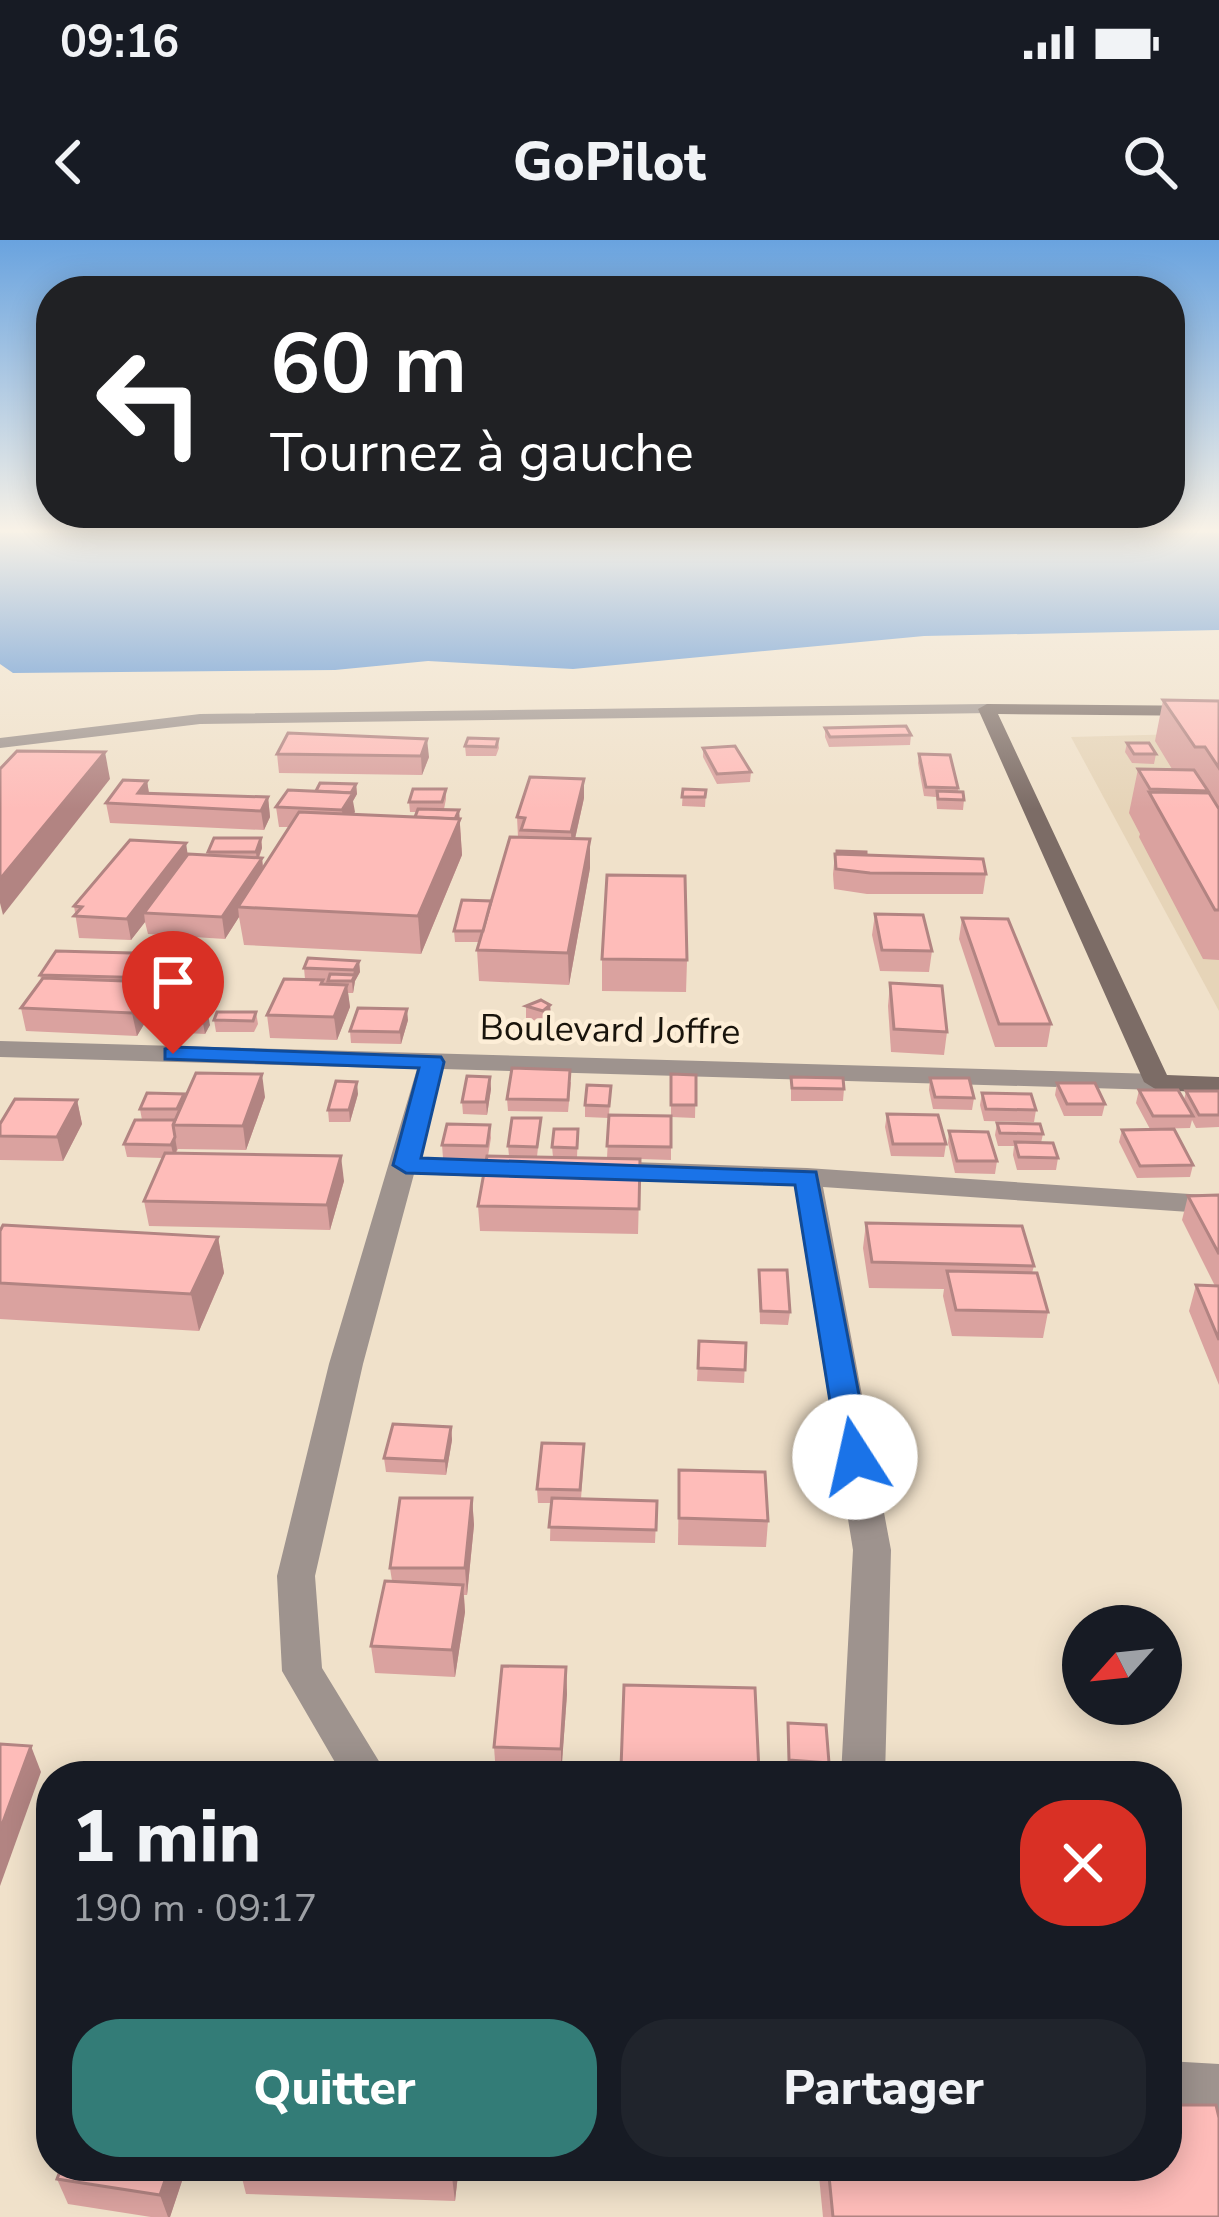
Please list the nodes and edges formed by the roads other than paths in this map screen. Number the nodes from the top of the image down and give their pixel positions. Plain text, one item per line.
1 (987, 709) junction
2 (1219, 711) edge
3 (0, 743) edge
4 (0, 1049) edge
5 (432, 1062) junction
6 (1157, 1082) junction
7 (1219, 1084) edge
8 (406, 1165) junction
9 (806, 1177) junction
10 (1219, 1205) edge
11 (357, 1761) edge
12 (864, 1761) edge
13 (1182, 2087) edge
14 (1219, 2090) edge

1 - 2 street
1 - 3 street
1 - 6 street
4 - 5 street, Boulevard Joffre
5 - 6 street, Boulevard Joffre
5 - 8 street
6 - 7 street, Boulevard Joffre
8 - 9 street
8 - 11 street
9 - 10 street
9 - 12 street
13 - 14 street

